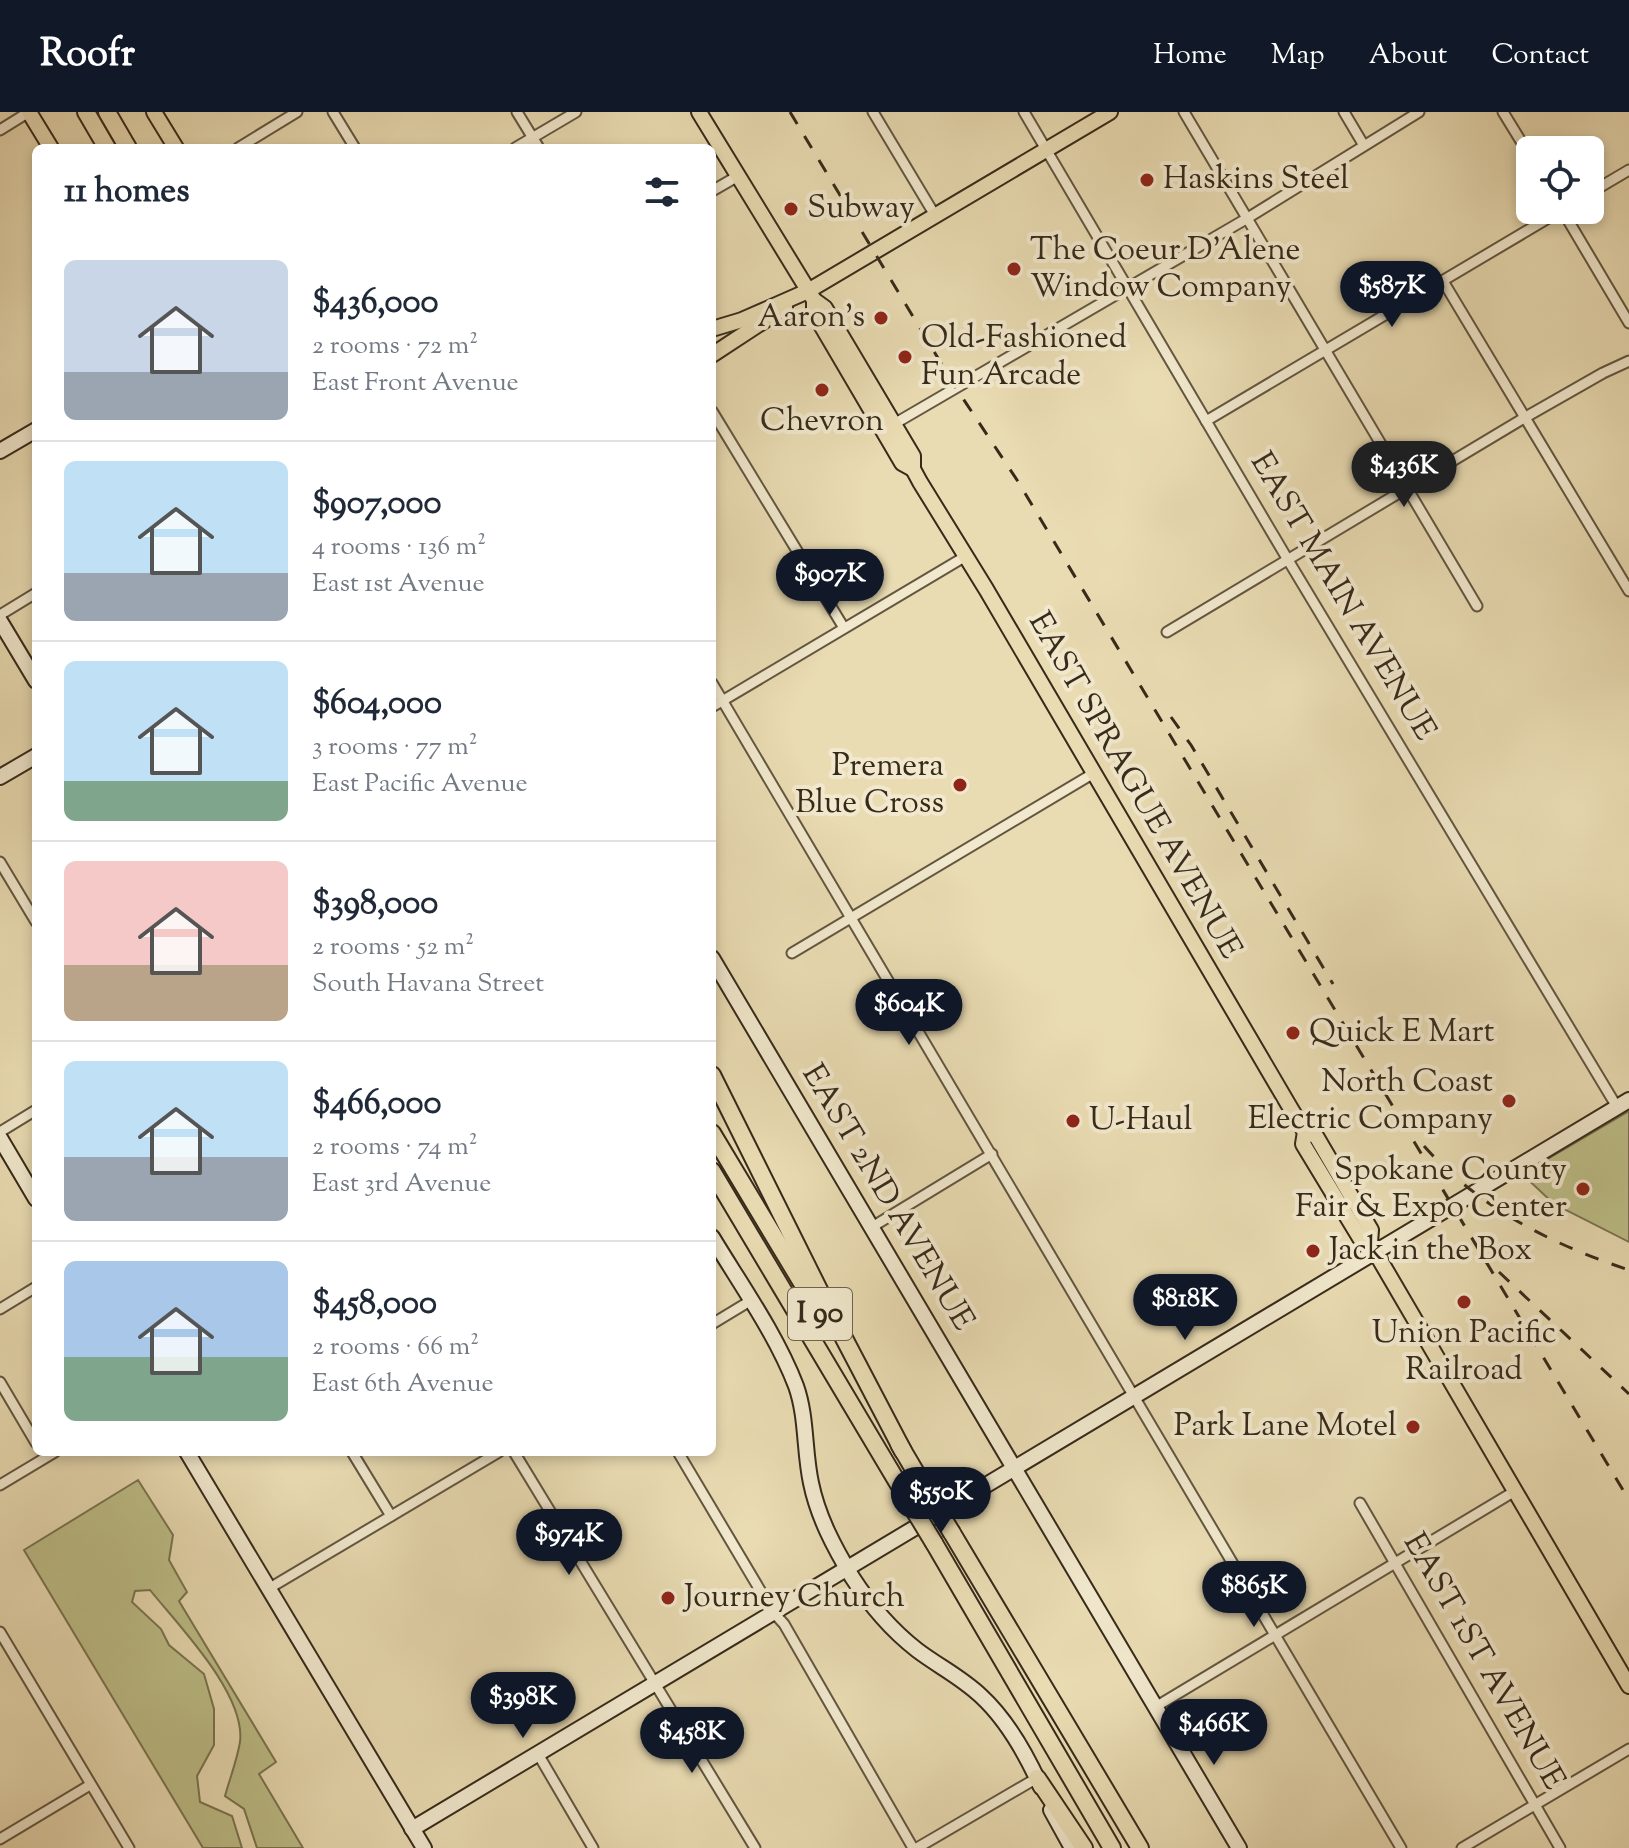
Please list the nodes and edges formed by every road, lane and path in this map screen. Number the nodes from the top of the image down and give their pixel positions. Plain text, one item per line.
1 (29, 112) edge
2 (86, 112) edge
3 (107, 112) edge
4 (154, 112) edge
5 (297, 112) edge
6 (333, 112) edge
7 (517, 112) edge
8 (576, 112) edge
9 (699, 112) edge
10 (873, 112) edge
11 (1024, 112) edge
12 (1110, 112) edge
13 (1184, 112) edge
14 (1344, 112) edge
15 (1419, 112) edge
16 (1503, 112) edge
17 (0, 130) edge
18 (1518, 136) edge
19 (533, 138) junction
20 (49, 144) edge
21 (105, 144) edge
22 (126, 144) edge
23 (174, 144) edge
24 (245, 144) edge
25 (353, 144) edge
26 (522, 144) edge
27 (537, 144) edge
28 (1363, 144) junction
29 (1047, 150) junction
30 (1629, 170) edge
31 (738, 176) junction
32 (1604, 185) edge
33 (716, 189) edge
34 (936, 217) junction
35 (1246, 219) junction
36 (1539, 224) edge
37 (1570, 224) edge
38 (1443, 281) junction
39 (1128, 288) junction
40 (811, 296) junction
41 (1629, 323) edge
42 (716, 328) edge
43 (1325, 350) junction
44 (716, 353) edge
45 (1629, 361) edge
46 (716, 418) edge
47 (1524, 418) junction
48 (1206, 421) junction
49 (894, 424) junction
50 (32, 432) edge
51 (0, 451) edge
52 (913, 469) junction
53 (1407, 487) junction
54 (966, 556) junction
55 (1288, 560) junction
56 (1629, 591) edge
57 (32, 595) edge
58 (1477, 606) dead end
59 (0, 615) edge
60 (0, 621) edge
61 (844, 628) junction
62 (1167, 632) dead end
63 (32, 674) edge
64 (716, 689) edge
65 (723, 700) junction
66 (716, 704) edge
67 (32, 758) edge
68 (1094, 773) junction
69 (0, 777) edge
70 (0, 862) edge
71 (32, 915) edge
72 (851, 918) junction
73 (792, 953) dead end
74 (716, 965) edge
75 (716, 1083) edge
76 (1623, 1103) edge
77 (32, 1113) edge
78 (0, 1135) edge
79 (716, 1140) edge
80 (992, 1154) junction
81 (716, 1178) edge
82 (32, 1192) edge
83 (872, 1227) junction
84 (716, 1244) edge
85 (1373, 1247) junction
86 (32, 1289) edge
87 (750, 1301) junction
88 (0, 1309) edge
89 (716, 1322) edge
90 (0, 1382) edge
91 (1135, 1395) junction
92 (32, 1436) edge
93 (903, 1451) junction
94 (42, 1456) edge
95 (189, 1456) edge
96 (354, 1456) edge
97 (492, 1456) edge
98 (516, 1456) edge
99 (680, 1456) edge
100 (1015, 1467) junction
101 (0, 1485) edge
102 (1515, 1491) junction
103 (1360, 1503) dead end
104 (391, 1516) junction
105 (1396, 1563) junction
106 (847, 1568) junction
107 (268, 1589) junction
108 (773, 1612) junction
109 (0, 1632) edge
110 (1276, 1635) junction
111 (653, 1684) junction
112 (1629, 1686) edge
113 (1157, 1706) junction
114 (1629, 1749) edge
115 (538, 1754) junction
116 (1037, 1778) junction
117 (90, 1785) junction
118 (1536, 1804) junction
119 (412, 1829) junction
120 (0, 1839) edge
121 (129, 1848) edge
122 (424, 1848) edge
123 (593, 1848) edge
124 (755, 1848) edge
125 (915, 1848) edge
126 (1072, 1848) edge
127 (1084, 1848) edge
128 (1112, 1848) edge
129 (1140, 1848) edge
130 (1239, 1848) edge
131 (1401, 1848) edge
132 (1462, 1848) edge
133 (1560, 1848) edge

1 - 17 street
1 - 20 main road
2 - 21 highway
3 - 22 highway
4 - 23 main road
5 - 24 street
6 - 25 street
7 - 19 street
8 - 19 street
9 - 31 main road, EAST SPRAGUE AVENUE
10 - 34 street
11 - 29 street, EAST MAIN AVENUE
12 - 29 main road
13 - 35 street
14 - 28 street
15 - 28 street
16 - 18 street
19 - 26 street
19 - 27 street
28 - 35 street
29 - 34 main road
29 - 39 street, EAST MAIN AVENUE
30 - 32 street
31 - 33 street
31 - 40 main road, EAST SPRAGUE AVENUE
34 - 40 main road
35 - 39 street
35 - 43 street
36 - 38 street
37 - 41 street
38 - 43 street
38 - 47 street
39 - 48 street, EAST MAIN AVENUE
39 - 49 street
40 - 42 main road
40 - 44 main road
40 - 49 main road, EAST SPRAGUE AVENUE
40 - 52 main road, EAST SPRAGUE AVENUE
43 - 48 street
43 - 53 street
45 - 47 street
46 - 61 street
47 - 53 street
47 - 56 street
48 - 55 street, EAST MAIN AVENUE
49 - 52 main road, EAST SPRAGUE AVENUE
50 - 51 street
52 - 54 main road, EAST SPRAGUE AVENUE
53 - 55 street
53 - 58 street
54 - 61 street
54 - 68 main road, EAST SPRAGUE AVENUE
55 - 62 street
55 - 76 street, EAST MAIN AVENUE
57 - 59 street
60 - 63 street
61 - 65 street
64 - 65 street
65 - 66 street
65 - 72 street
67 - 69 street
68 - 72 street
68 - 85 main road, EAST SPRAGUE AVENUE
70 - 71 street
72 - 73 street
72 - 80 street
74 - 83 street, EAST 2ND AVENUE
75 - 93 highway
76 - 85 street
77 - 78 street
78 - 82 street
79 - 93 highway, I 90
80 - 83 street
80 - 91 street
81 - 128 highway, I 90, bridge
83 - 100 street, EAST 2ND AVENUE
84 - 87 street
85 - 91 street
85 - 102 main road, EAST SPRAGUE AVENUE
86 - 88 street
87 - 89 street
87 - 106 street
90 - 92 street
91 - 100 street
91 - 110 street
93 - 129 highway, I 90, bridge
94 - 101 street
95 - 107 street
96 - 104 street
97 - 104 street
98 - 111 street
99 - 108 street
100 - 106 street
100 - 113 street, EAST 2ND AVENUE
102 - 105 street
102 - 112 main road, EAST SPRAGUE AVENUE
103 - 105 street, EAST 1ST AVENUE
104 - 107 street
105 - 110 street
105 - 118 street, EAST 1ST AVENUE
106 - 108 street
106 - 116 street
107 - 119 street
108 - 111 street
108 - 125 street
109 - 117 street
110 - 113 street
110 - 131 street
111 - 115 street
111 - 124 street
113 - 130 street, EAST 2ND AVENUE
114 - 118 street
115 - 119 street
115 - 123 street
116 - 125 street
116 - 126 street
116 - 127 highway
117 - 120 street
117 - 121 street
118 - 132 street
118 - 133 street, EAST 1ST AVENUE
119 - 122 street

